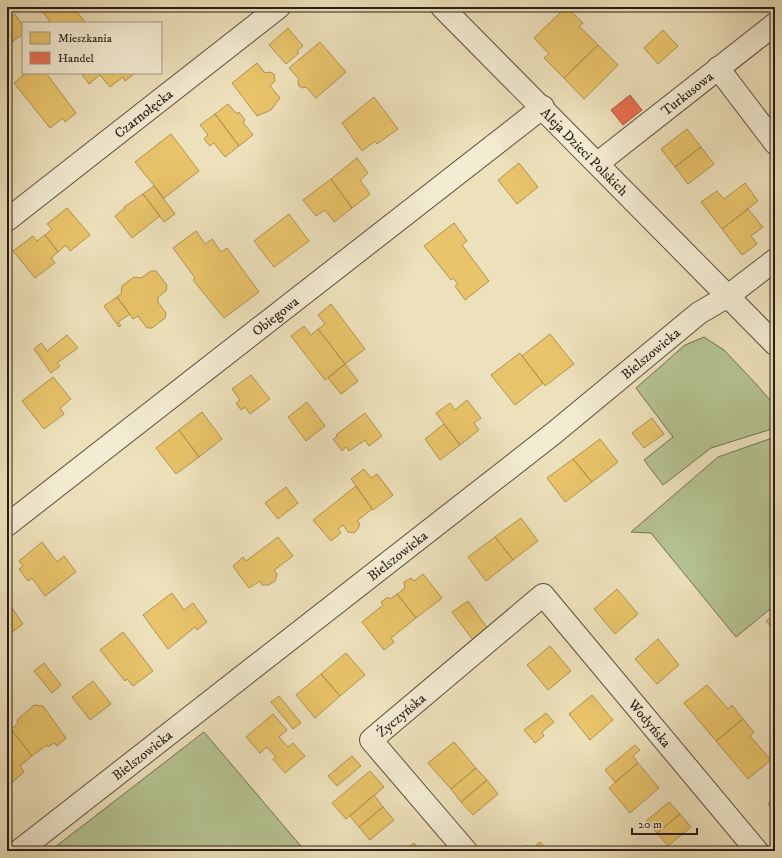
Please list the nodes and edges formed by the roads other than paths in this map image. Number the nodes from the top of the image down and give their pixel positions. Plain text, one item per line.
1 (279, 7) edge
2 (442, 7) edge
3 (775, 24) edge
4 (718, 68) junction
5 (543, 107) junction
6 (775, 143) edge
7 (598, 163) junction
8 (7, 220) edge
9 (775, 260) edge
10 (728, 296) junction
11 (775, 344) edge
12 (7, 525) edge
13 (543, 595) joint
14 (19, 851) edge
15 (466, 851) edge
16 (757, 851) edge

1 - 8 street, Czarnołęcka
2 - 5 street, Aleja Dzieci Polskich
3 - 4 street, Turkusowa
4 - 6 street
4 - 7 street, Turkusowa
5 - 7 street, Aleja Dzieci Polskich
5 - 12 street, Obiegowa
7 - 10 street, Aleja Dzieci Polskich
9 - 10 street, Bielszowicka
10 - 11 street, Aleja Dzieci Polskich
10 - 14 street, Bielszowicka
13 - 15 street, Życzyńska
13 - 16 street, Wodyńska

